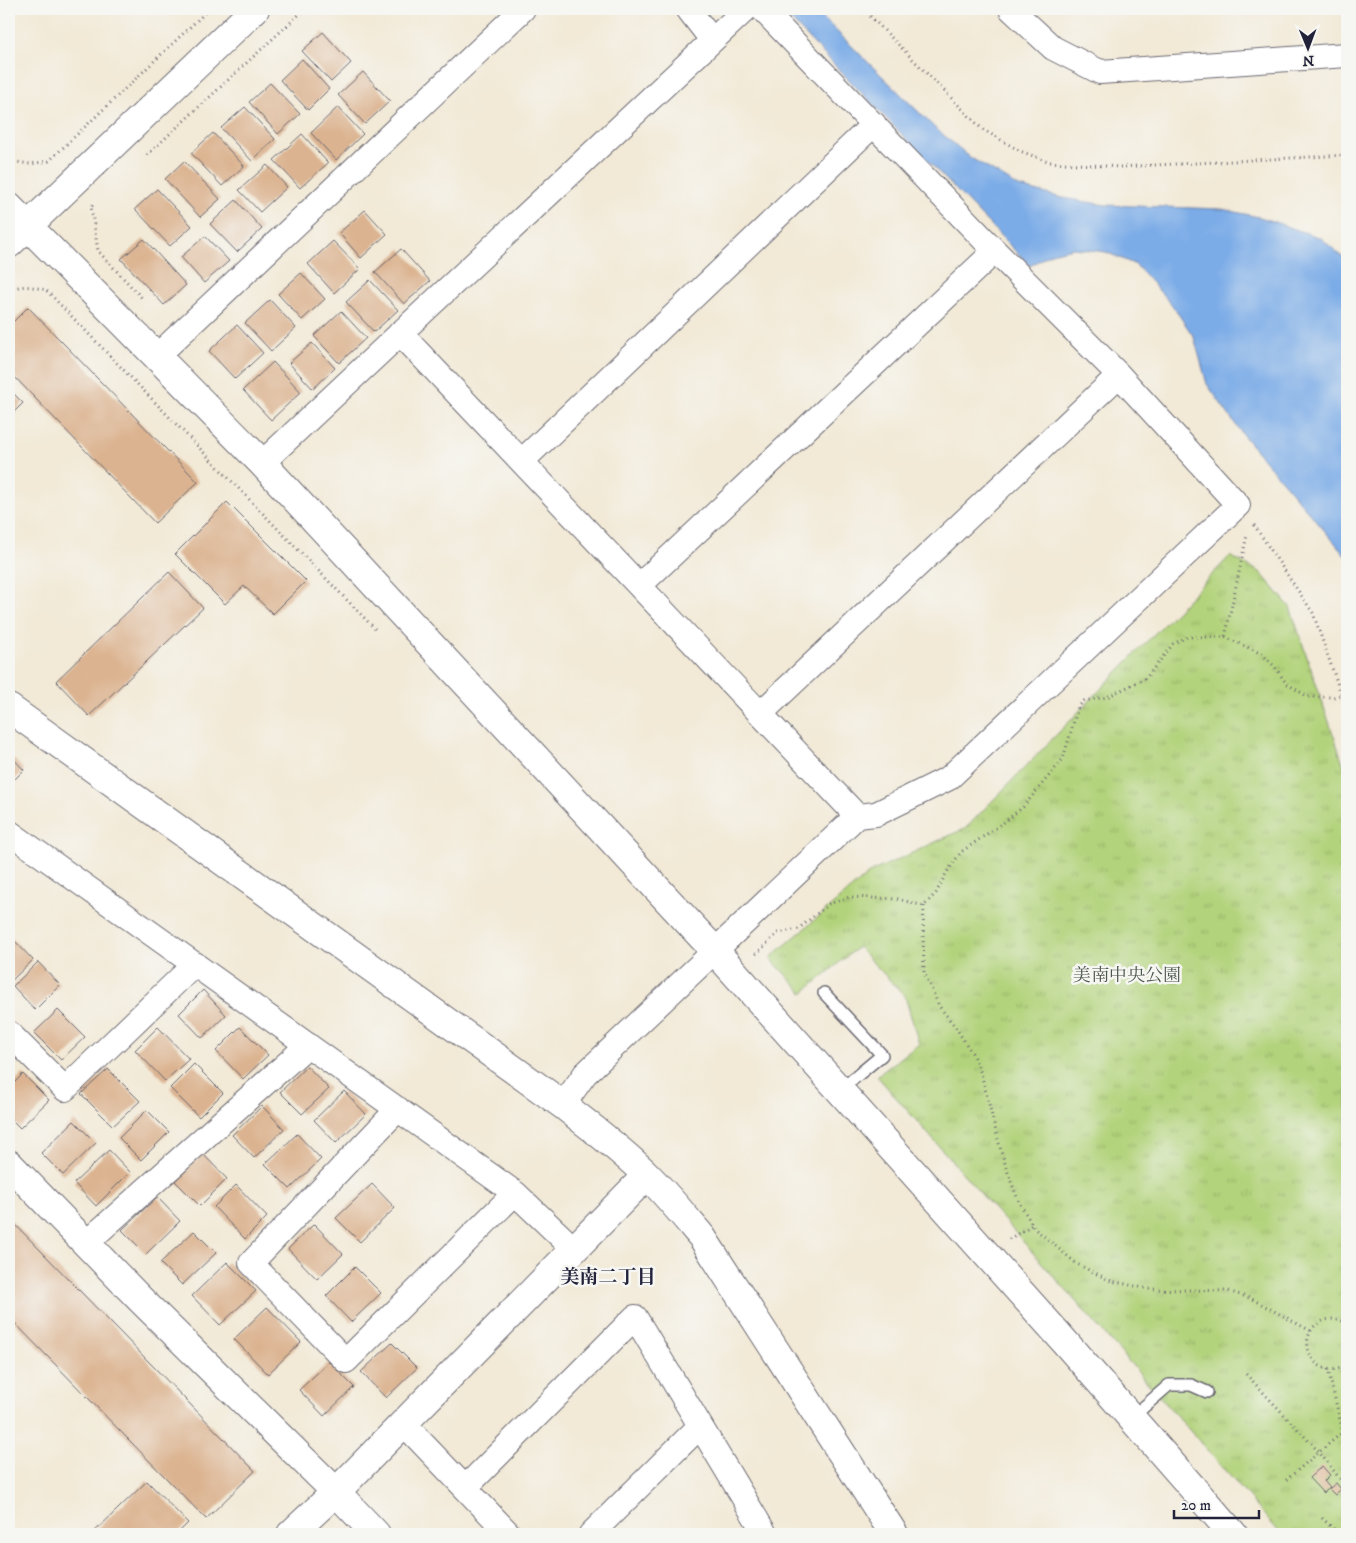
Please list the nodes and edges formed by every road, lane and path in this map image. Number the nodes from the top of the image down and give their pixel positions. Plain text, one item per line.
1 (209, 9) edge
2 (255, 9) edge
3 (305, 9) edge
4 (523, 9) edge
5 (688, 9) edge
6 (746, 9) edge
7 (762, 9) edge
8 (863, 9) edge
9 (1011, 9) edge
10 (712, 40) junction
11 (1347, 55) edge
12 (874, 124) junction
13 (1347, 155) edge
14 (9, 160) edge
15 (141, 160) dead end
16 (98, 200) dead end
17 (15, 226) edge
18 (994, 251) junction
19 (9, 292) edge
20 (148, 304) dead end
21 (400, 333) junction
22 (156, 357) junction
23 (1118, 375) junction
24 (522, 461) junction
25 (262, 464) junction
26 (1244, 512) junction
27 (640, 585) junction
28 (1225, 637) junction
29 (383, 638) dead end
30 (1342, 694) junction
31 (9, 708) edge
32 (1347, 711) edge
33 (760, 713) junction
34 (857, 816) junction
35 (9, 832) edge
36 (924, 906) junction
37 (715, 951) junction
38 (754, 957) dead end
39 (195, 964) junction
40 (824, 992) dead end
41 (9, 1033) edge
42 (308, 1045) junction
43 (840, 1090) junction
44 (563, 1105) junction
45 (398, 1109) junction
46 (9, 1164) edge
47 (647, 1175) junction
48 (515, 1193) junction
49 (1032, 1225) junction
50 (1009, 1239) dead end
51 (86, 1243) junction
52 (574, 1250) junction
53 (1347, 1323) edge
54 (1311, 1331) junction
55 (1346, 1366) edge
56 (1328, 1369) junction
57 (1246, 1374) dead end
58 (1347, 1376) edge
59 (1207, 1392) dead end
60 (1131, 1418) junction
61 (403, 1423) junction
62 (700, 1426) junction
63 (1345, 1432) edge
64 (1347, 1450) edge
65 (1319, 1452) junction
66 (1286, 1480) dead end
67 (1347, 1482) edge
68 (465, 1488) junction
69 (336, 1492) junction
70 (1322, 1518) dead end
71 (1225, 1532) edge
72 (291, 1534) edge
73 (376, 1534) edge
74 (510, 1534) edge
75 (591, 1534) edge
76 (762, 1534) edge
77 (893, 1534) edge
78 (1339, 1534) edge

1 - 14 path
2 - 17 street
3 - 15 path
4 - 22 street
5 - 10 street
6 - 10 street
7 - 12 street
8 - 13 path
9 - 11 street
10 - 21 street
12 - 18 street
12 - 24 street
16 - 20 path
17 - 22 street
18 - 23 street
18 - 27 street
19 - 29 path
21 - 24 street
21 - 25 street
22 - 25 street
23 - 26 street
23 - 33 street
24 - 27 street
25 - 37 street
26 - 28 path
26 - 30 path
26 - 34 street
27 - 33 street
28 - 30 path
28 - 36 path
30 - 32 path
31 - 44 street
33 - 34 street
34 - 37 street
35 - 39 street
36 - 38 path
36 - 49 path
37 - 43 street
37 - 44 street
39 - 41 street
39 - 42 street
40 - 43 lane
42 - 45 street
42 - 51 street
43 - 60 street
44 - 47 street
45 - 48 street
45 - 48 street
46 - 51 street
47 - 52 street
47 - 77 street
48 - 52 street
49 - 50 path
49 - 54 path
51 - 69 street
52 - 61 street
53 - 54 path
54 - 56 path
55 - 56 path
55 - 58 path
56 - 63 path
57 - 65 path
59 - 60 lane
60 - 71 street
61 - 68 street
61 - 69 street
62 - 68 street
62 - 75 street
62 - 76 street
63 - 64 path
63 - 65 path
65 - 66 path
65 - 67 path
68 - 74 street
69 - 72 street
69 - 73 street
70 - 78 path

